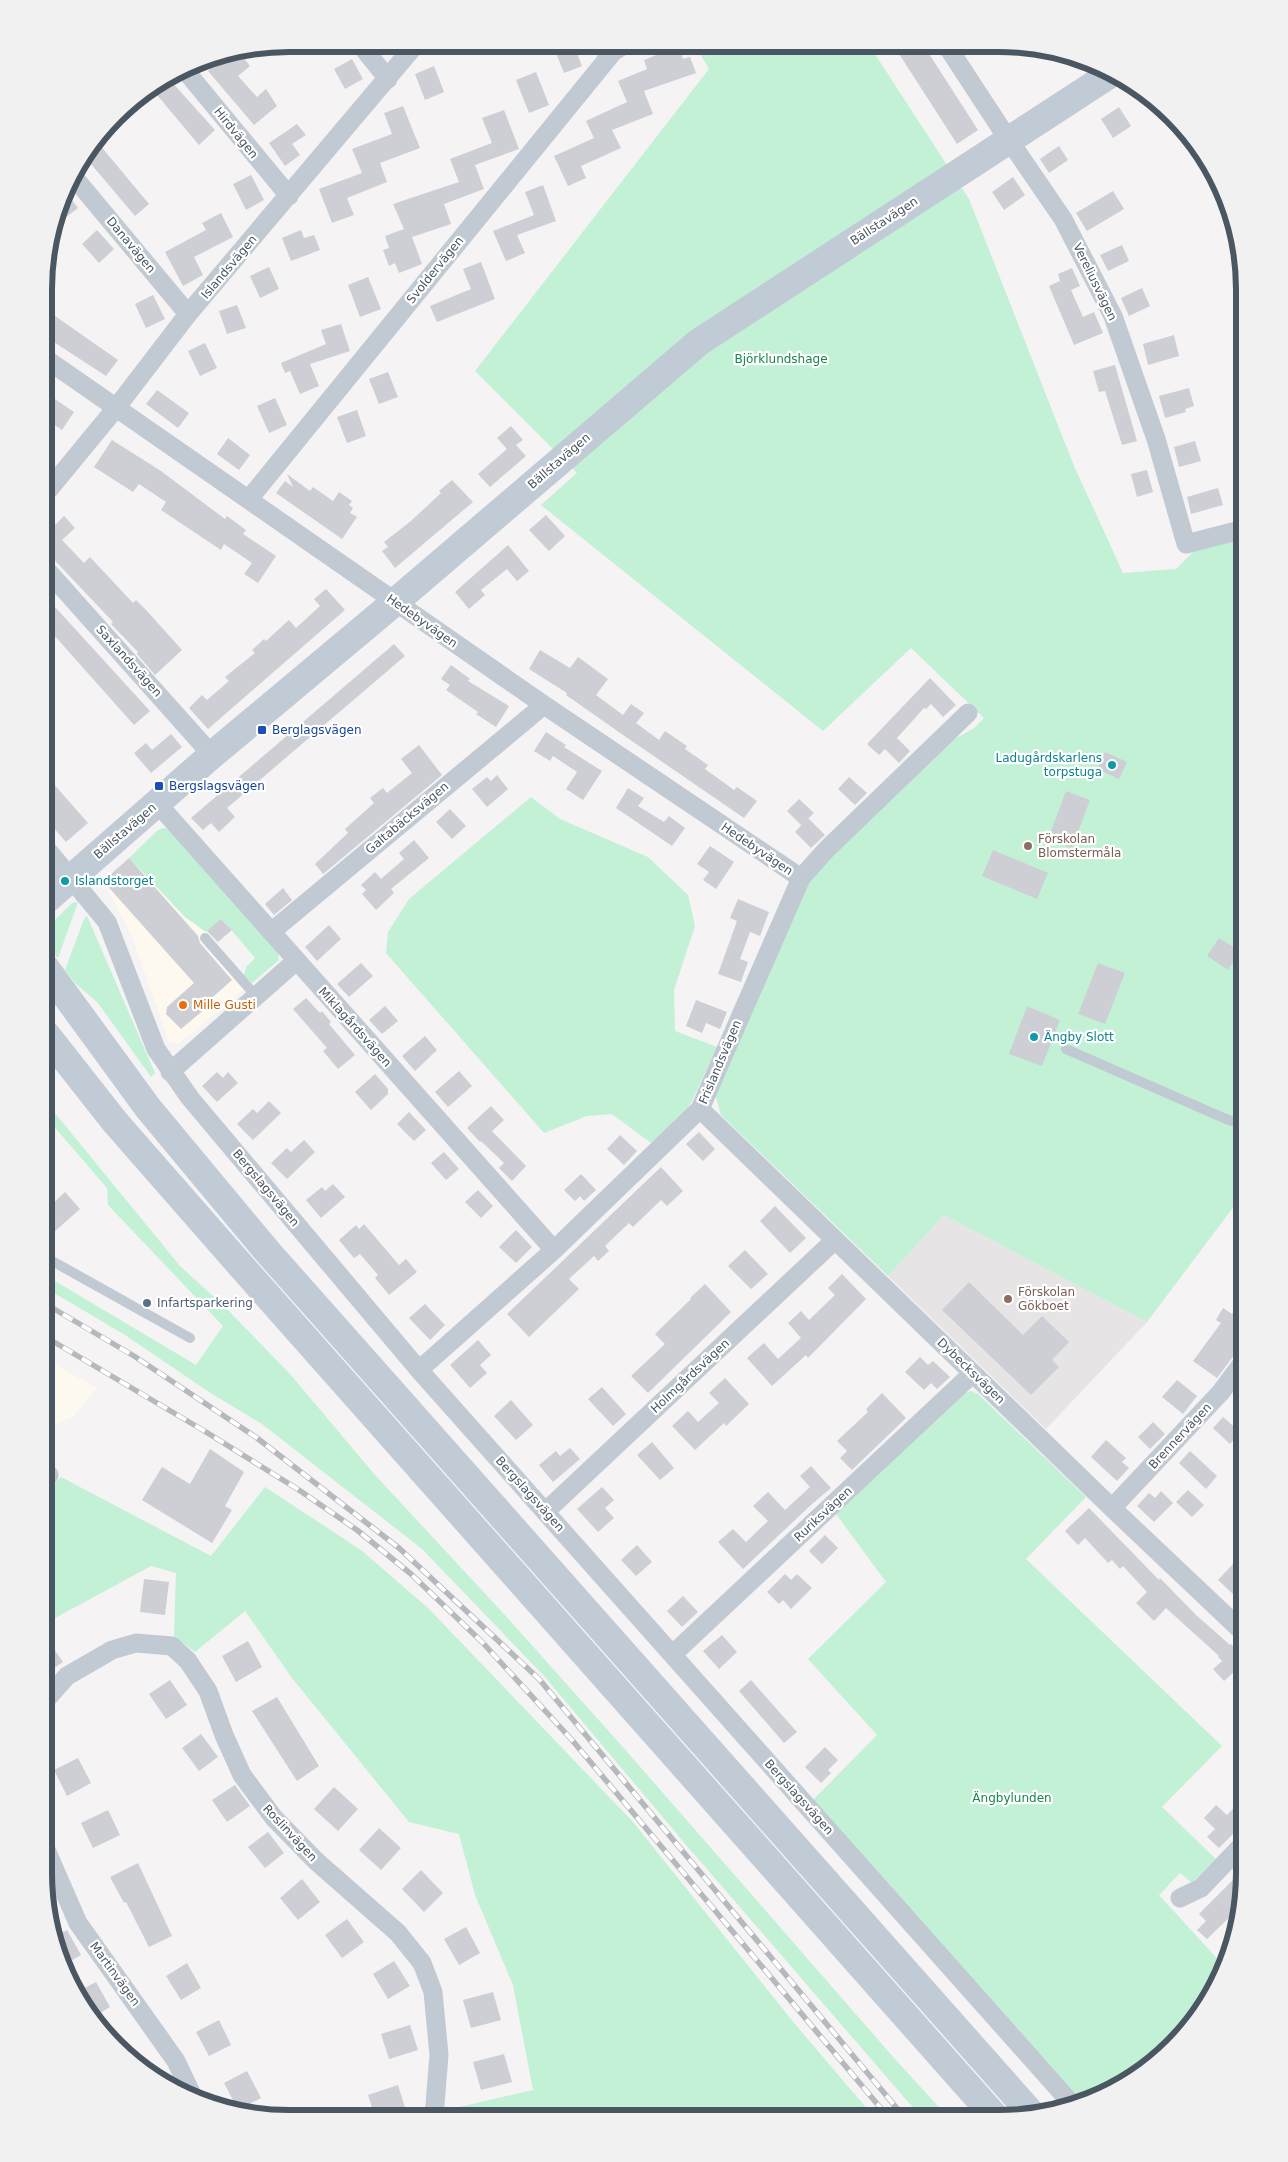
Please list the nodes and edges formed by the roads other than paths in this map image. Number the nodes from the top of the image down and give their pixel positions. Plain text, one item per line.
1 (366, 52) edge
2 (410, 52) edge
3 (610, 52) edge
4 (952, 52) edge
5 (189, 75) edge
6 (1105, 78) edge
7 (388, 79) junction
8 (1009, 139) junction
9 (78, 182) edge
10 (288, 196) junction
11 (188, 314) junction
12 (52, 363) edge
13 (116, 408) junction
14 (52, 486) edge
15 (249, 499) junction
16 (1236, 530) edge
17 (52, 576) edge
18 (395, 602) junction
19 (544, 705) junction
20 (968, 713) dead end
21 (212, 755) junction
22 (157, 803) junction
23 (52, 855) edge
24 (71, 878) junction
25 (801, 878) junction
26 (52, 896) edge
27 (270, 932) junction
28 (205, 938) dead end
29 (296, 961) junction
30 (52, 977) edge
31 (256, 996) junction
32 (52, 999) edge
33 (52, 1042) edge
34 (1066, 1049) dead end
35 (170, 1072) junction
36 (700, 1109) junction
37 (1236, 1122) edge
38 (210, 1183) junction
39 (835, 1240) junction
40 (554, 1250) junction
41 (52, 1260) edge
42 (190, 1338) dead end
43 (419, 1370) junction
44 (1236, 1372) edge
45 (973, 1374) junction
46 (1112, 1508) junction
47 (545, 1512) junction
48 (1236, 1618) edge
49 (673, 1654) junction
50 (52, 1693) edge
51 (1236, 1852) edge
52 (52, 1863) edge
53 (1180, 1898) dead end
54 (188, 2087) edge
55 (1068, 2099) edge
56 (1026, 2107) edge
57 (435, 2110) edge
58 (989, 2110) edge

1 - 7 street
2 - 7 street, Islandsvägen
3 - 15 street, Svoldervägen
4 - 8 street, Vereliusvägen
5 - 10 street, Hirdvägen
6 - 8 main road, Bällstavägen
7 - 10 street, Islandsvägen
8 - 16 street, Vereliusvägen
8 - 18 main road, Bällstavägen
9 - 11 street, Danavägen
10 - 11 street, Islandsvägen
11 - 13 street, Islandsvägen
12 - 13 street, Hedebyvägen
13 - 14 street, Islandsvägen
13 - 15 street, Hedebyvägen
15 - 18 street, Hedebyvägen
17 - 21 street, Saxlandsvägen
18 - 19 street, Hedebyvägen
18 - 21 main road, Bällstavägen
19 - 25 street, Hedebyvägen
19 - 27 street, Galtabäcksvägen
20 - 25 street, Frislandsvägen
21 - 22 main road, Bällstavägen
22 - 24 main road, Bällstavägen
22 - 27 street, Miklagårdsvägen
23 - 24 street, Bergslagsvägen
24 - 26 main road, Bällstavägen
24 - 35 street, Bergslagsvägen
25 - 36 street, Frislandsvägen
27 - 29 street, Miklagårdsvägen
28 - 31 lane
29 - 31 street
29 - 40 street, Miklagårdsvägen
30 - 38 main road
31 - 35 street
32 - 38 main road
33 - 58 main road
34 - 37 lane
35 - 43 street, Bergslagsvägen
36 - 39 street, Dybecksvägen
36 - 40 street, Frislandsvägen
38 - 56 main road
39 - 45 street, Dybecksvägen
39 - 47 street, Holmgårdsvägen
40 - 43 street, Frislandsvägen
41 - 42 lane
43 - 47 street, Bergslagsvägen
44 - 46 street, Brennervägen
45 - 46 street, Dybecksvägen
45 - 49 street, Ruriksvägen
46 - 48 street, Dybecksvägen
47 - 49 street, Bergslagsvägen
49 - 55 street, Bergslagsvägen
50 - 57 street, Roslinvägen
51 - 53 street
52 - 54 street, Martinvägen

